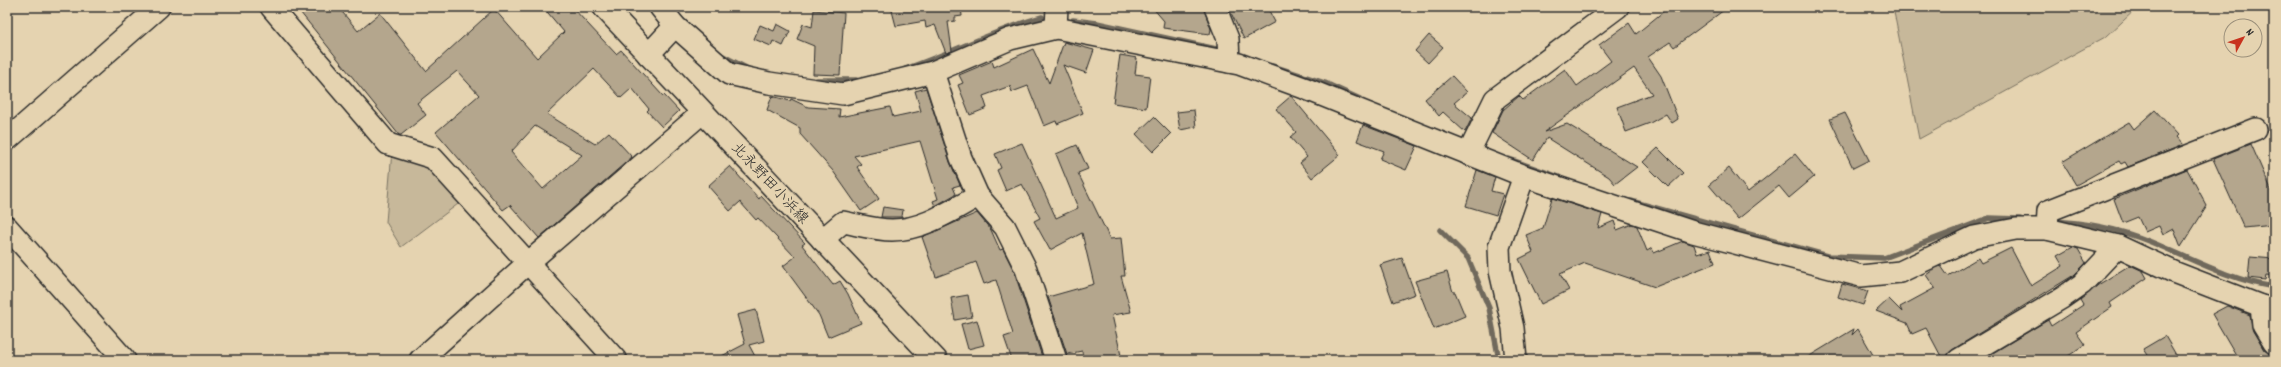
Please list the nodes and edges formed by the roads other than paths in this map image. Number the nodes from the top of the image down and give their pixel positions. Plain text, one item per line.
1 (158, 7) edge
2 (271, 7) edge
3 (604, 7) edge
4 (660, 7) edge
5 (1057, 7) edge
6 (1215, 7) edge
7 (1618, 7) edge
8 (675, 26) junction
9 (1056, 28) junction
10 (648, 55) junction
11 (1229, 62) junction
12 (933, 72) junction
13 (702, 113) junction
14 (2256, 129) dead end
15 (7, 140) edge
16 (1468, 154) junction
17 (1524, 176) junction
18 (978, 196) junction
19 (7, 227) edge
20 (2047, 229) junction
21 (822, 240) junction
22 (2118, 246) junction
23 (529, 262) junction
24 (2268, 308) edge
25 (2274, 343) edge
26 (126, 360) edge
27 (420, 360) edge
28 (616, 360) edge
29 (936, 360) edge
30 (1056, 360) edge
31 (1516, 360) edge
32 (1958, 360) edge

1 - 15 street
2 - 23 street
3 - 10 main road, 北永野田小浜線
4 - 8 street
5 - 9 street
6 - 11 street
7 - 16 street
8 - 10 street
8 - 12 street
9 - 11 street
9 - 12 street
10 - 13 main road, 北永野田小浜線
11 - 16 street
12 - 18 street
13 - 21 main road, 北永野田小浜線
13 - 23 street
14 - 20 street
16 - 17 street
17 - 20 street
17 - 31 street
18 - 21 street
18 - 30 street
19 - 26 street
20 - 22 street
21 - 29 main road, 北永野田小浜線
22 - 24 street
22 - 32 street
23 - 27 street
23 - 28 street
24 - 25 street

